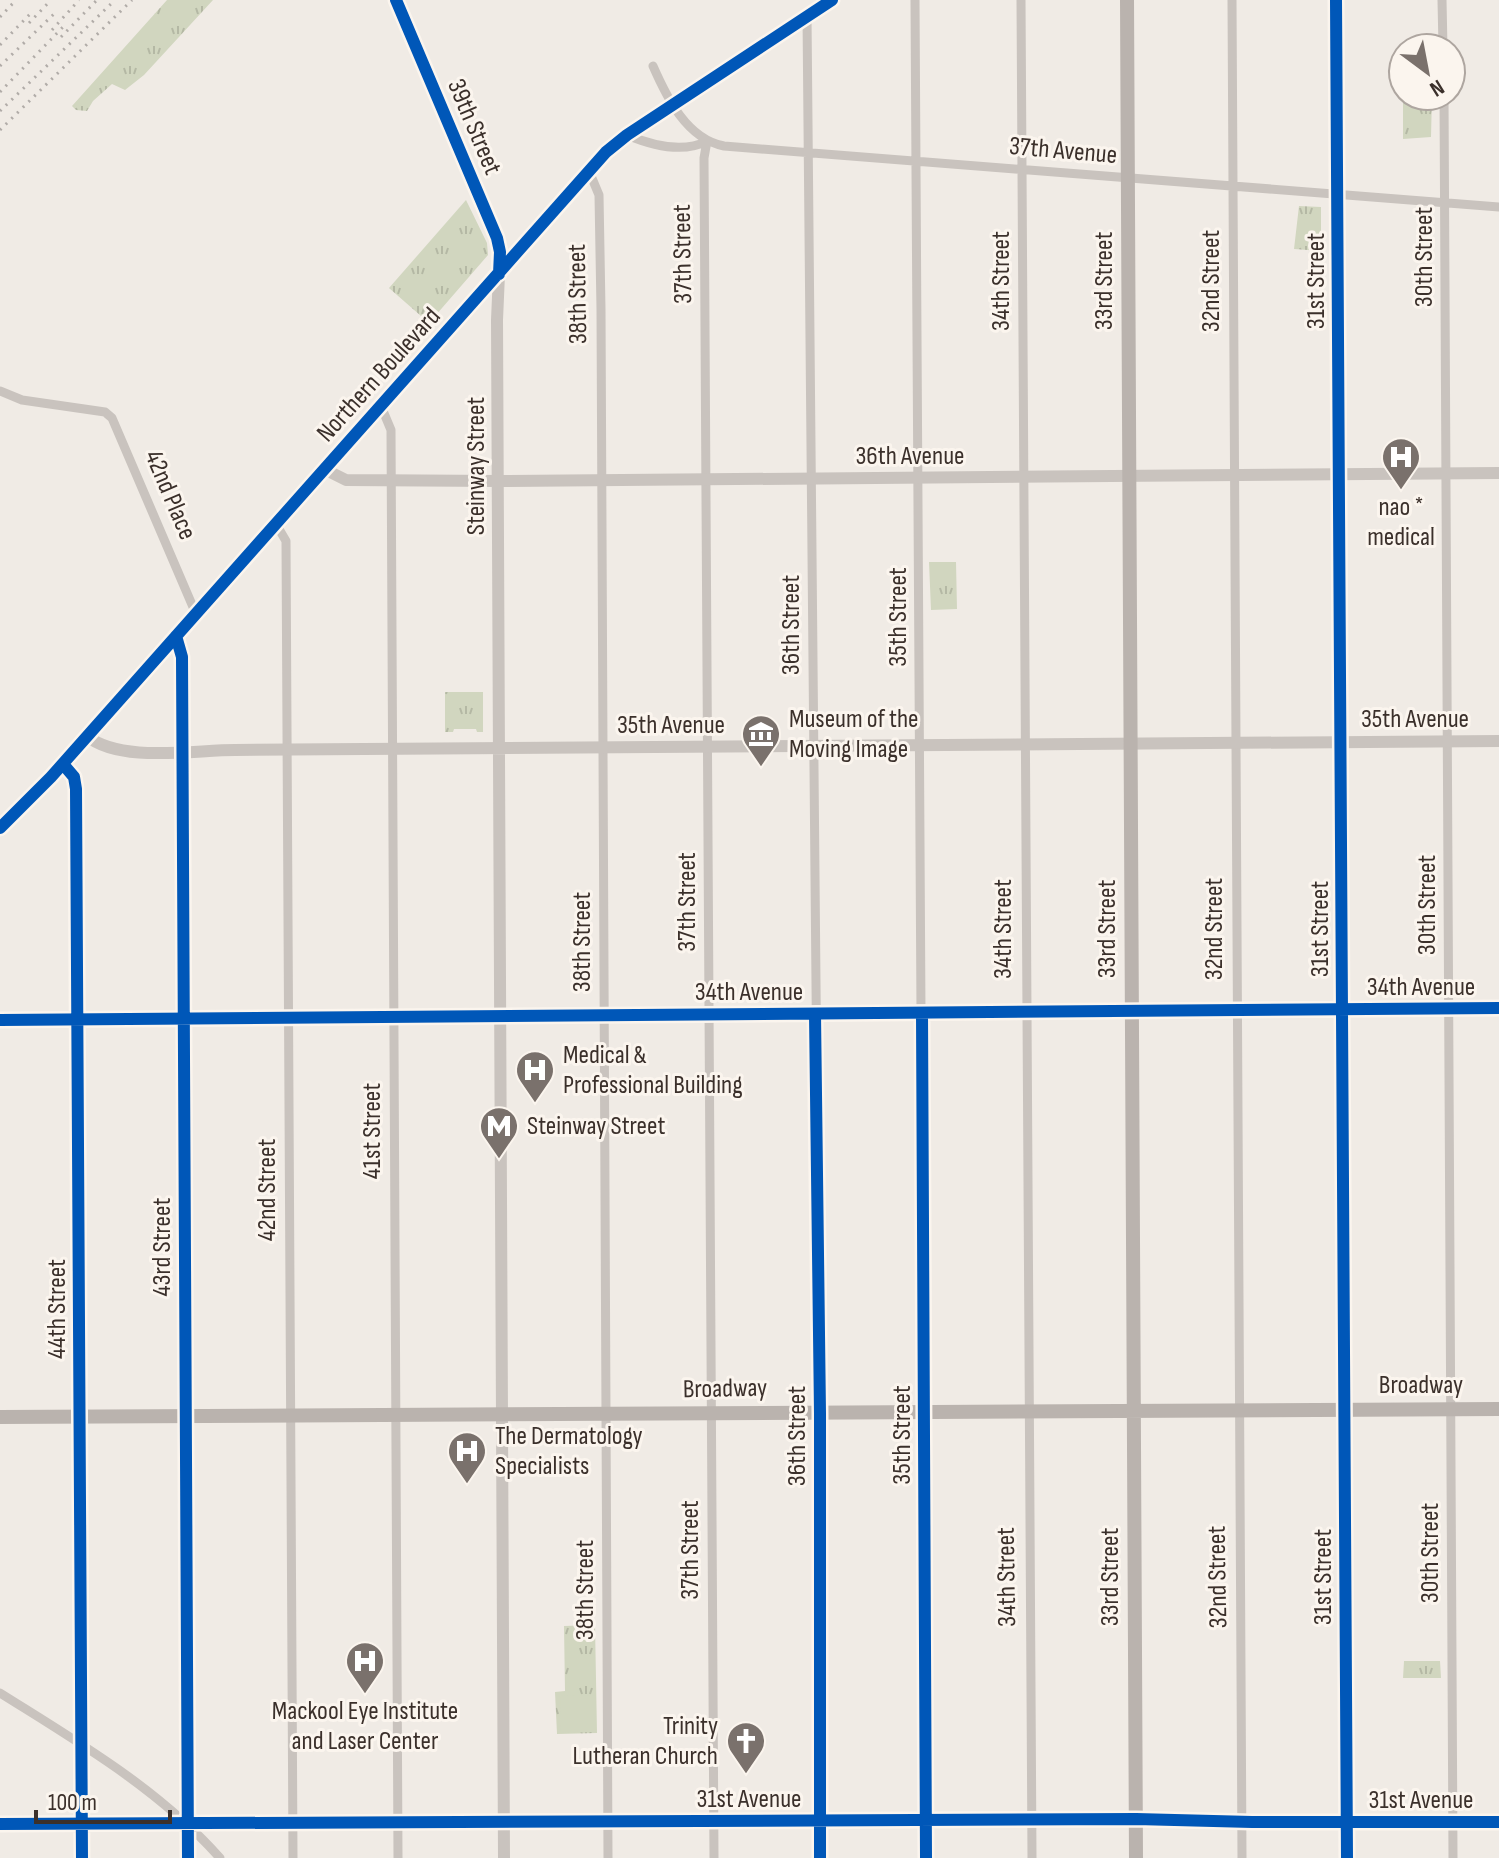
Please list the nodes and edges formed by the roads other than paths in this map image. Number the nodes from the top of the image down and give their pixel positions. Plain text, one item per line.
1 (396, 0) edge
2 (832, 0) edge
3 (915, 0) edge
4 (1021, 0) edge
5 (1127, 0) edge
6 (1232, 0) edge
7 (1336, 0) edge
8 (1442, 0) edge
9 (807, 16) junction
10 (1443, 32) edge
11 (653, 66) dead end
12 (673, 104) junction
13 (1444, 112) edge
14 (627, 135) junction
15 (707, 141) junction
16 (810, 154) junction
17 (916, 162) junction
18 (1022, 170) junction
19 (589, 171) junction
20 (1128, 178) junction
21 (1233, 187) junction
22 (1337, 195) junction
23 (1446, 203) junction
24 (1499, 207) edge
25 (499, 274) junction
26 (0, 391) edge
27 (381, 406) junction
28 (324, 469) junction
29 (1447, 473) junction
30 (1499, 473) edge
31 (1339, 474) junction
32 (1234, 475) junction
33 (1129, 476) junction
34 (919, 477) junction
35 (1023, 477) junction
36 (813, 478) junction
37 (391, 479) junction
38 (707, 479) junction
39 (602, 480) junction
40 (498, 481) junction
41 (276, 524) junction
42 (196, 614) junction
43 (176, 636) junction
44 (87, 736) junction
45 (1448, 741) junction
46 (1499, 741) edge
47 (1341, 742) junction
48 (1235, 743) junction
49 (1025, 744) junction
50 (1130, 744) junction
51 (920, 745) junction
52 (814, 746) junction
53 (709, 747) junction
54 (603, 748) junction
55 (500, 749) junction
56 (287, 750) junction
57 (392, 750) junction
58 (182, 751) junction
59 (63, 764) junction
60 (0, 828) edge
61 (1449, 1008) junction
62 (1499, 1008) edge
63 (1342, 1009) junction
64 (1237, 1010) junction
65 (1132, 1011) junction
66 (1026, 1012) junction
67 (922, 1013) junction
68 (710, 1014) junction
69 (815, 1014) junction
70 (604, 1015) junction
71 (501, 1016) junction
72 (394, 1017) junction
73 (288, 1018) junction
74 (78, 1019) junction
75 (183, 1019) junction
76 (0, 1020) edge
77 (1451, 1409) junction
78 (1499, 1409) edge
79 (1239, 1410) junction
80 (1344, 1410) junction
81 (1028, 1411) junction
82 (1134, 1411) junction
83 (924, 1412) junction
84 (606, 1413) junction
85 (820, 1413) junction
86 (503, 1414) junction
87 (712, 1414) junction
88 (290, 1415) junction
89 (396, 1415) junction
90 (80, 1416) junction
91 (185, 1416) junction
92 (0, 1417) edge
93 (0, 1693) edge
94 (83, 1746) junction
95 (1032, 1819) junction
96 (1136, 1819) junction
97 (925, 1820) junction
98 (713, 1821) junction
99 (819, 1821) junction
100 (1242, 1821) junction
101 (608, 1822) junction
102 (1347, 1822) junction
103 (1453, 1822) junction
104 (1499, 1822) edge
105 (189, 1823) junction
106 (398, 1823) junction
107 (504, 1823) junction
108 (0, 1824) edge
109 (81, 1824) junction
110 (292, 1824) junction
111 (82, 1858) edge
112 (188, 1858) edge
113 (220, 1858) edge
114 (293, 1858) edge
115 (398, 1858) edge
116 (504, 1858) edge
117 (608, 1858) edge
118 (714, 1858) edge
119 (820, 1858) edge
120 (926, 1858) edge
121 (1032, 1858) edge
122 (1136, 1858) edge
123 (1242, 1858) edge
124 (1347, 1858) edge
125 (1453, 1858) edge

1 - 25 main road, 39th Street
2 - 9 main road, Northern Boulevard
3 - 17 street, 35th Street
4 - 18 street, 34th Street
5 - 20 main road, 33rd Street
6 - 21 street, 32nd Street
7 - 22 main road, 31st Street
8 - 10 street
9 - 12 main road, Northern Boulevard
9 - 16 street, 36th Street
11 - 12 street
12 - 14 main road, Northern Boulevard
12 - 15 street
13 - 23 street, 30th Street
14 - 15 street, 37th Avenue
14 - 19 main road, Northern Boulevard
15 - 16 street, 37th Avenue
15 - 38 street, 37th Street
16 - 17 street, 37th Avenue
16 - 36 street, 36th Street
17 - 18 street, 37th Avenue
17 - 34 street, 35th Street
18 - 20 street, 37th Avenue
18 - 35 street, 34th Street
19 - 25 main road, Northern Boulevard
19 - 39 street, 38th Street
20 - 21 street, 37th Avenue
20 - 33 main road, 33rd Street
21 - 22 street, 37th Avenue
21 - 32 street, 32nd Street
22 - 23 street, 37th Avenue
22 - 31 main road, 31st Street
23 - 24 street, 37th Avenue
23 - 29 street, 30th Street
25 - 27 main road, Northern Boulevard
25 - 40 street, Steinway Street
26 - 42 street, 42nd Place
27 - 28 main road, Northern Boulevard
27 - 37 street, 41st Street
28 - 37 street, 36th Avenue
28 - 41 main road, Northern Boulevard
29 - 30 street, 36th Avenue
29 - 31 street, 36th Avenue
29 - 45 street, 30th Street
31 - 32 street, 36th Avenue
31 - 47 main road, 31st Street
32 - 33 street, 36th Avenue
32 - 48 street, 32nd Street
33 - 35 street, 36th Avenue
33 - 50 main road, 33rd Street
34 - 35 street, 36th Avenue
34 - 36 street, 36th Avenue
34 - 51 street, 35th Street
35 - 49 street, 34th Street
36 - 38 street, 36th Avenue
36 - 52 street, 36th Street
37 - 40 street, 36th Avenue
37 - 57 street, 41st Street
38 - 39 street, 36th Avenue
38 - 53 street, 37th Street
39 - 40 street, 36th Avenue
39 - 54 street, 38th Street
40 - 55 street, Steinway Street
41 - 42 main road, Northern Boulevard
41 - 56 street, 42nd Street
42 - 43 main road, Northern Boulevard
43 - 44 main road, Northern Boulevard
43 - 58 street, 43rd Street
44 - 58 street, 35th Avenue
44 - 59 main road, Northern Boulevard
45 - 46 street, 35th Avenue
45 - 47 street, 35th Avenue
45 - 61 street, 30th Street
47 - 48 street, 35th Avenue
47 - 63 main road, 31st Street
48 - 50 street, 35th Avenue
48 - 64 street, 32nd Street
49 - 50 street, 35th Avenue
49 - 51 street, 35th Avenue
49 - 66 street, 34th Street
50 - 65 main road, 33rd Street
51 - 52 street, 35th Avenue
51 - 67 street, 35th Street
52 - 53 street, 35th Avenue
52 - 69 street, 36th Street
53 - 54 street, 35th Avenue
53 - 68 street, 37th Street
54 - 55 street, 35th Avenue
54 - 70 street, 38th Street
55 - 57 street, 35th Avenue
55 - 71 street, Steinway Street
56 - 57 street, 35th Avenue
56 - 58 street, 35th Avenue
56 - 73 street, 42nd Street
57 - 72 street, 41st Street
58 - 75 street, 43rd Street
59 - 60 main road, Northern Boulevard
59 - 74 street, 44th Street
61 - 62 street, 34th Avenue
61 - 63 street, 34th Avenue
61 - 77 street, 30th Street
63 - 64 street, 34th Avenue
63 - 80 main road, 31st Street
64 - 65 street, 34th Avenue
64 - 79 street, 32nd Street
65 - 66 street, 34th Avenue
65 - 82 main road, 33rd Street
66 - 67 street, 34th Avenue
66 - 81 street, 34th Street
67 - 69 street, 34th Avenue
67 - 83 street, 35th Street
68 - 69 street, 34th Avenue
68 - 70 street, 34th Avenue
68 - 87 street, 37th Street
69 - 85 street, 36th Street
70 - 71 street, 34th Avenue
70 - 84 street, 38th Street
71 - 72 street, 34th Avenue
71 - 86 street, Steinway Street
72 - 73 street, 34th Avenue
72 - 89 street, 41st Street
73 - 75 street, 34th Avenue
73 - 88 street, 42nd Street
74 - 75 street, 34th Avenue
74 - 76 street, 34th Avenue
74 - 90 street, 44th Street
75 - 91 street, 43rd Street
77 - 78 main road, Broadway
77 - 80 main road, Broadway
77 - 103 street, 30th Street
79 - 80 main road, Broadway
79 - 82 main road, Broadway
79 - 100 street, 32nd Street
80 - 102 main road, 31st Street
81 - 82 main road, Broadway
81 - 83 main road, Broadway
81 - 95 street, 34th Street
82 - 96 main road, 33rd Street
83 - 85 main road, Broadway
83 - 97 street, 35th Street
84 - 86 main road, Broadway
84 - 87 main road, Broadway
84 - 101 street, 38th Street
85 - 87 main road, Broadway
85 - 99 street, 36th Street
86 - 89 main road, Broadway
86 - 107 street, Steinway Street
87 - 98 street, 37th Street
88 - 89 main road, Broadway
88 - 91 main road, Broadway
88 - 110 street, 42nd Street
89 - 106 street, 41st Street
90 - 91 main road, Broadway
90 - 92 main road, Broadway
90 - 94 street, 44th Street
91 - 105 street, 43rd Street
93 - 94 street
94 - 105 street
94 - 109 street, 44th Street
95 - 96 street, 31st Avenue
95 - 97 street, 31st Avenue
95 - 121 street, 34th Street
96 - 100 street, 31st Avenue
96 - 122 main road, 33rd Street
97 - 99 street, 31st Avenue
97 - 120 street, 35th Street
98 - 99 street, 31st Avenue
98 - 101 street, 31st Avenue
98 - 118 street, 37th Street
99 - 119 street, 36th Street
100 - 102 street, 31st Avenue
100 - 123 street, 32nd Street
101 - 107 street, 31st Avenue
101 - 117 street, 38th Street
102 - 103 street, 31st Avenue
102 - 124 main road, 31st Street
103 - 104 street, 31st Avenue
103 - 125 street, 30th Street
105 - 109 street, 31st Avenue
105 - 110 street, 31st Avenue
105 - 112 street, 43rd Street
105 - 113 street
106 - 107 street, 31st Avenue
106 - 110 street, 31st Avenue
106 - 115 street, 41st Street
107 - 116 street, Steinway Street
108 - 109 street, 31st Avenue
109 - 111 street, 44th Street
110 - 114 street, 42nd Street

